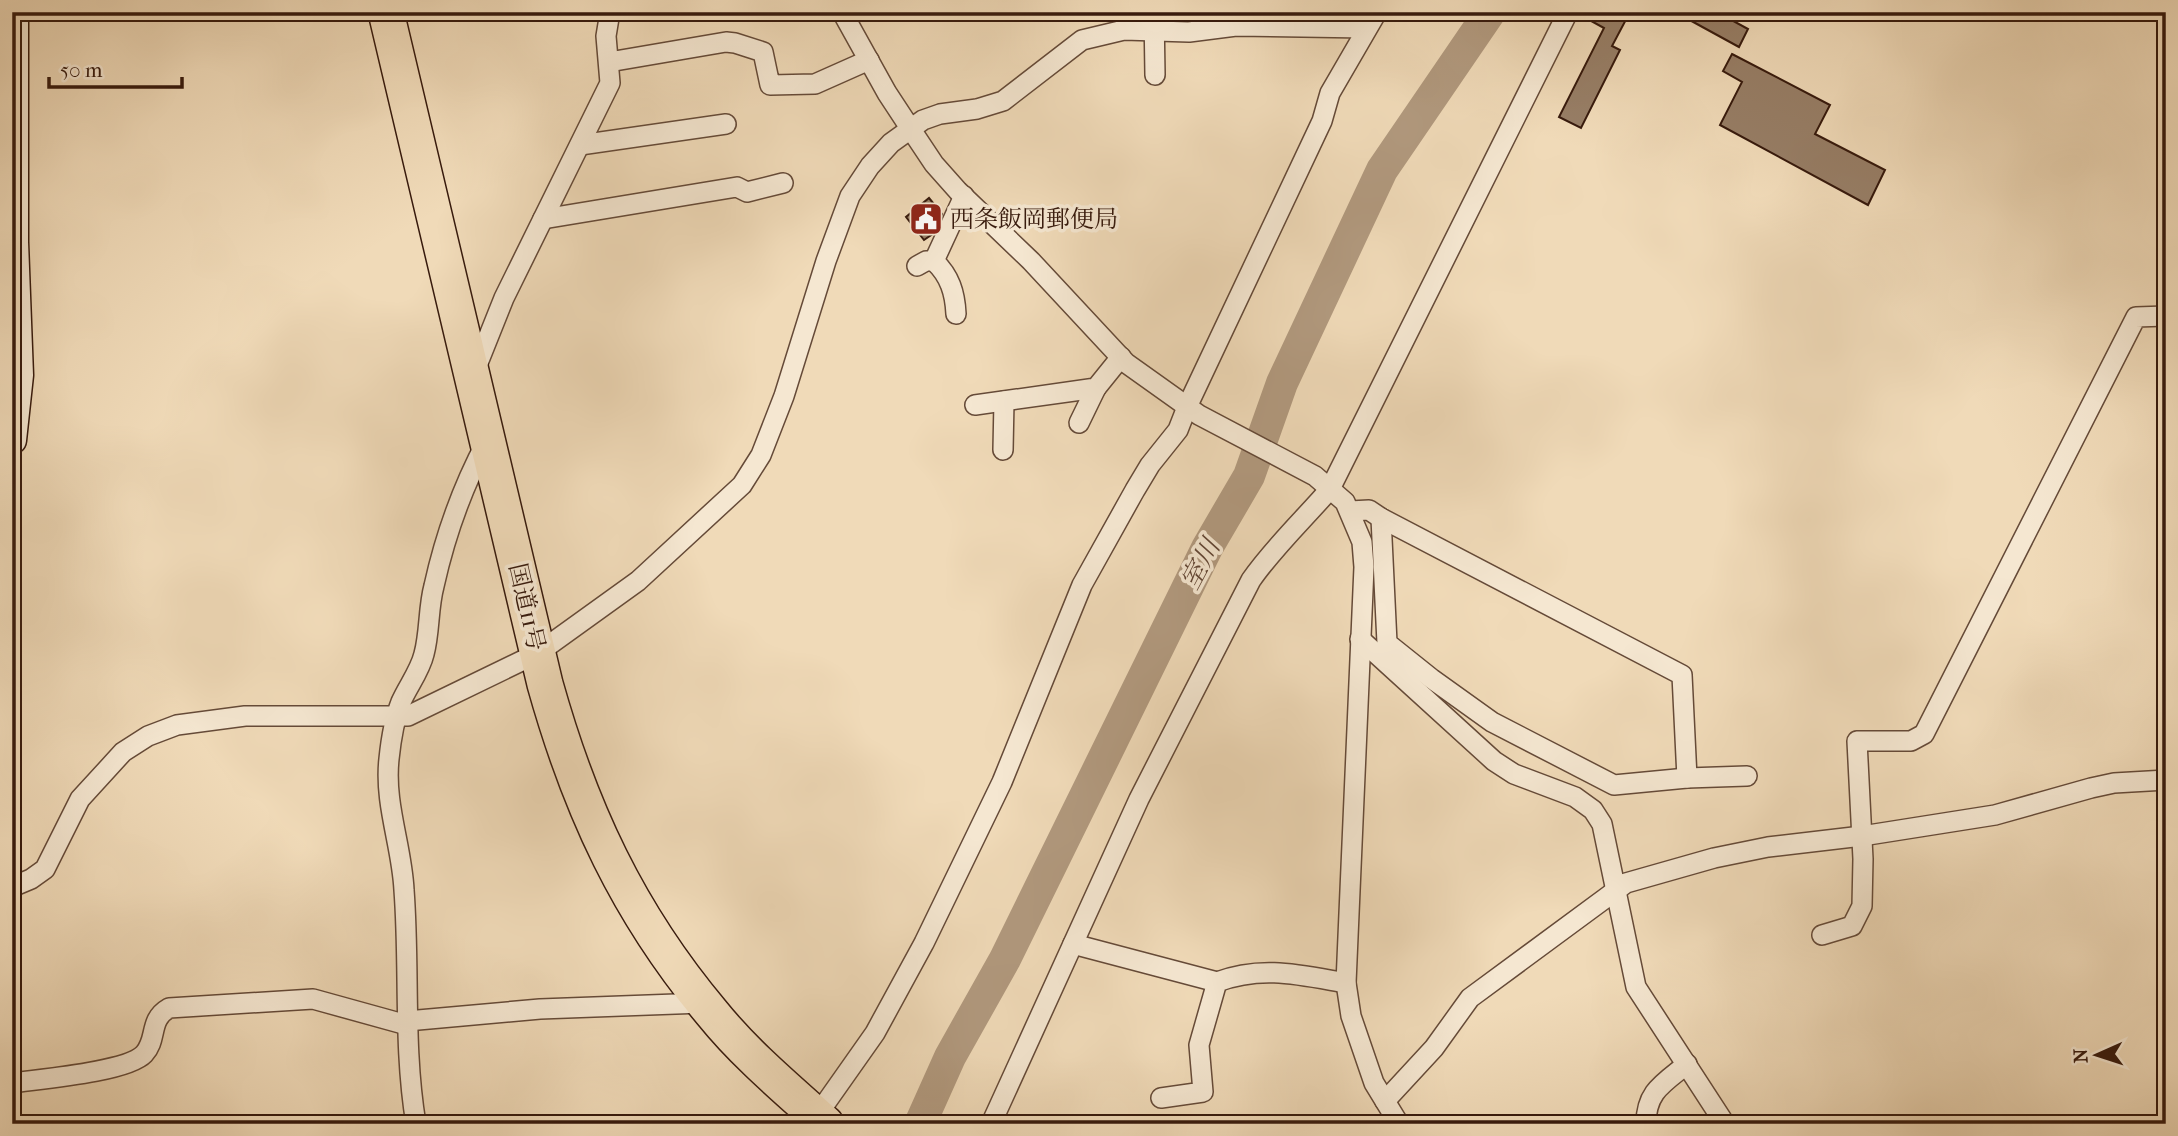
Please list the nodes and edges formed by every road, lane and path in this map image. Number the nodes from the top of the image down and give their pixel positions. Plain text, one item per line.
1 (14, 12) edge
2 (386, 12) edge
3 (610, 12) edge
4 (842, 12) edge
5 (1568, 12) edge
6 (1372, 20) edge
7 (1154, 21) edge
8 (869, 60) junction
9 (609, 62) junction
10 (1155, 75) dead end
11 (13, 122) edge
12 (726, 124) dead end
13 (910, 128) junction
14 (580, 145) junction
15 (783, 183) dead end
16 (964, 197) junction
17 (543, 219) junction
18 (956, 314) dead end
19 (2166, 316) edge
20 (1121, 358) junction
21 (472, 377) junction
22 (1096, 388) junction
23 (1004, 401) junction
24 (975, 405) dead end
25 (1193, 411) junction
26 (1079, 423) dead end
27 (12, 440) edge
28 (487, 441) junction
29 (1003, 450) dead end
30 (1323, 482) junction
31 (1350, 512) junction
32 (1381, 518) junction
33 (1360, 639) junction
34 (538, 653) junction
35 (397, 717) junction
36 (1748, 776) dead end
37 (1687, 778) junction
38 (2166, 780) edge
39 (1862, 836) junction
40 (12, 887) edge
41 (1616, 891) junction
42 (1822, 935) dead end
43 (1073, 944) junction
44 (1217, 982) junction
45 (1346, 982) junction
46 (703, 1003) junction
47 (407, 1023) junction
48 (1687, 1064) junction
49 (12, 1083) edge
50 (1161, 1098) dead end
51 (1385, 1101) junction
52 (819, 1120) edge
53 (416, 1124) edge
54 (991, 1124) edge
55 (1399, 1124) edge
56 (1646, 1124) edge
57 (1725, 1124) edge

1 - 11 main road
2 - 21 highway, 国道11号
3 - 9 street
4 - 8 street
5 - 30 street
6 - 7 street
6 - 25 street
7 - 10 street
7 - 13 street
8 - 9 street
8 - 13 street
9 - 14 street
11 - 27 main road
12 - 14 street
13 - 16 street
13 - 34 street
14 - 17 street
15 - 17 street
16 - 18 street
16 - 20 street
17 - 21 street
19 - 39 street
20 - 22 street
20 - 25 street
21 - 28 highway, 国道11号
22 - 23 street
22 - 26 street
23 - 24 street
23 - 29 street
25 - 30 street
25 - 52 street
28 - 34 highway, 国道11号
28 - 35 street
30 - 31 street
30 - 43 street
31 - 32 street
31 - 33 street
32 - 37 street
32 - 37 street
33 - 41 street
33 - 45 street
34 - 35 street
34 - 46 highway, 国道11号
35 - 40 street
35 - 47 street
36 - 37 street
38 - 39 street
39 - 41 street
39 - 42 street
41 - 48 street
41 - 51 street
43 - 44 street
43 - 54 street
44 - 45 street
44 - 50 street
45 - 51 street
46 - 47 street
46 - 52 highway, 国道11号
47 - 49 street
47 - 53 street
48 - 56 street
48 - 57 street
51 - 55 street

